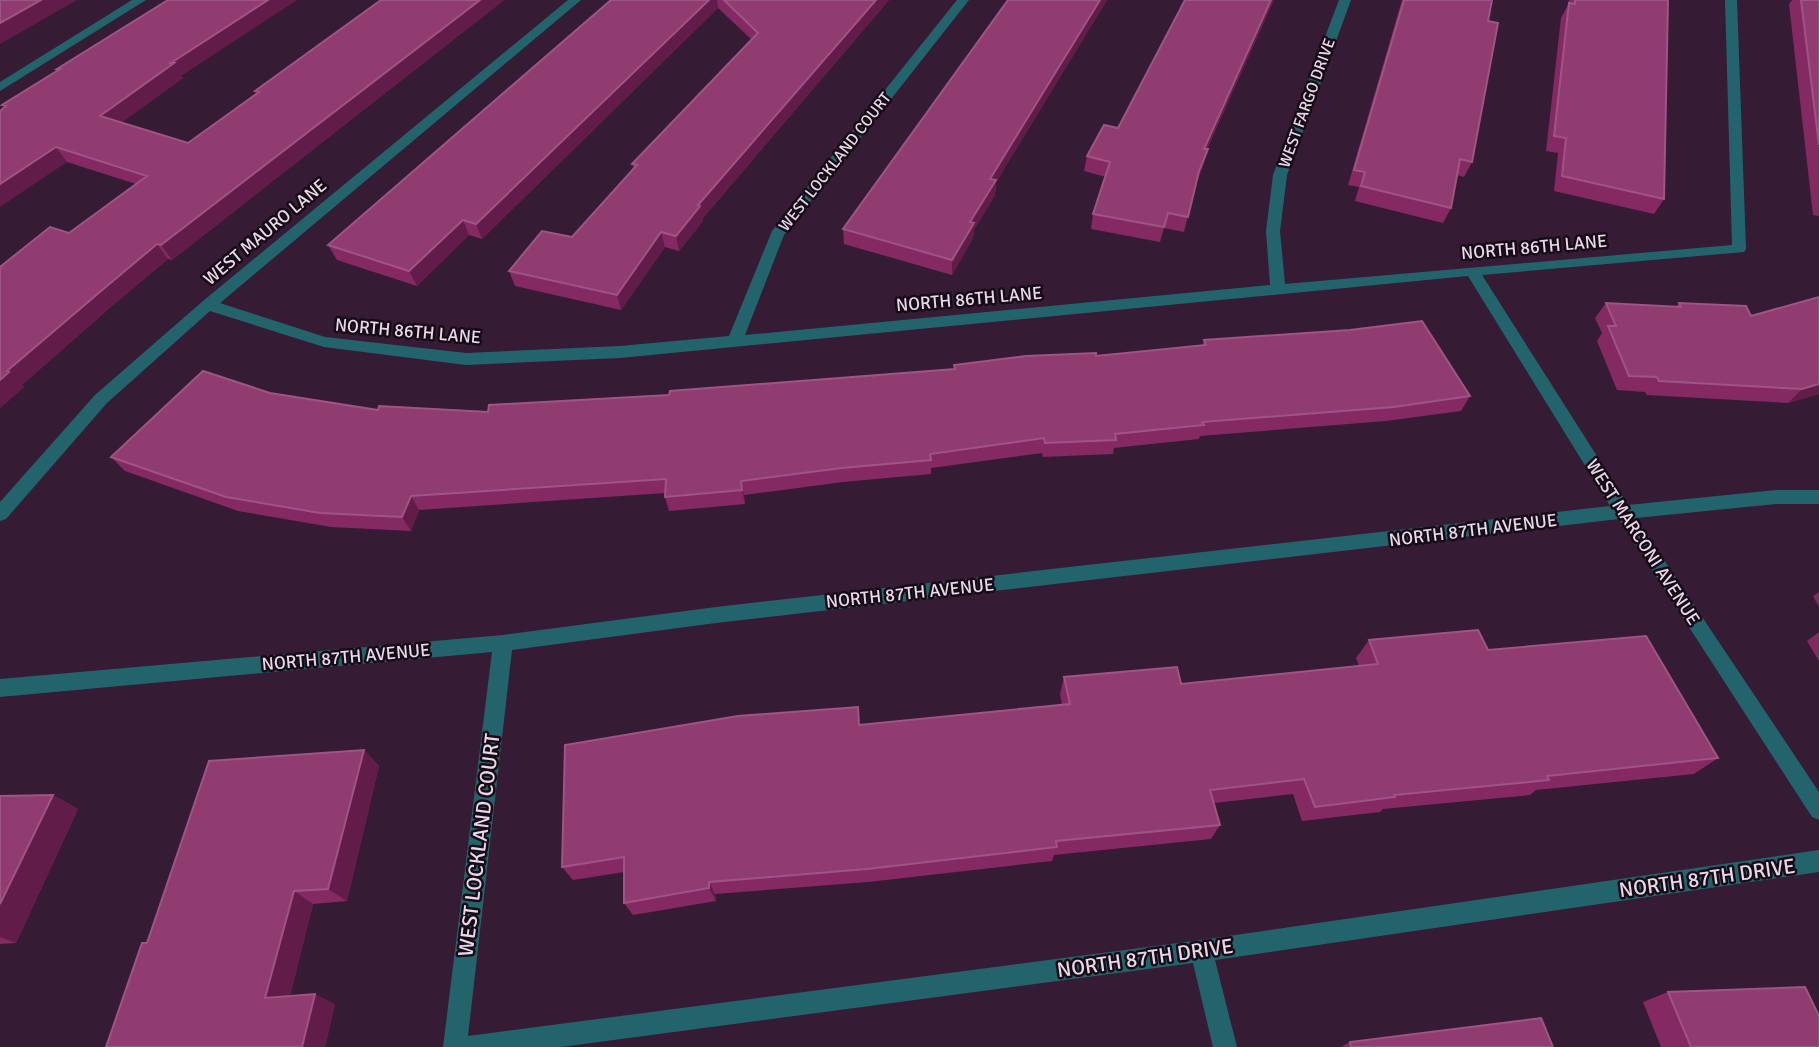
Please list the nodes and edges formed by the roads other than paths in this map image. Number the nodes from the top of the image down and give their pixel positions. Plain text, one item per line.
1 (140, 0) edge
2 (575, 0) edge
3 (962, 0) edge
4 (1345, 0) edge
5 (1731, 0) edge
6 (0, 87) edge
7 (1472, 271) junction
8 (1278, 291) junction
9 (208, 305) junction
10 (736, 340) junction
11 (1819, 497) edge
12 (1623, 512) junction
13 (0, 514) edge
14 (503, 643) junction
15 (0, 688) edge
16 (1819, 810) edge
17 (1819, 861) edge
18 (1200, 951) junction
19 (455, 1047) edge
20 (471, 1047) edge
21 (1225, 1047) edge

1 - 6 street
2 - 9 street, WEST MAURO LANE
3 - 10 street, WEST LOCKLAND COURT
4 - 8 street, WEST FARGO DRIVE
5 - 7 street, NORTH 86TH LANE
7 - 8 street, NORTH 86TH LANE
7 - 12 street, WEST MARCONI AVENUE
8 - 10 street, NORTH 86TH LANE
9 - 10 street, NORTH 86TH LANE
9 - 13 street, WEST MAURO LANE
11 - 12 street, NORTH 87TH AVENUE
12 - 14 street, NORTH 87TH AVENUE
12 - 16 street, WEST MARCONI AVENUE
14 - 15 street, NORTH 87TH AVENUE
14 - 19 street, WEST LOCKLAND COURT
17 - 18 street, NORTH 87TH DRIVE
18 - 20 street, NORTH 87TH DRIVE
18 - 21 street

